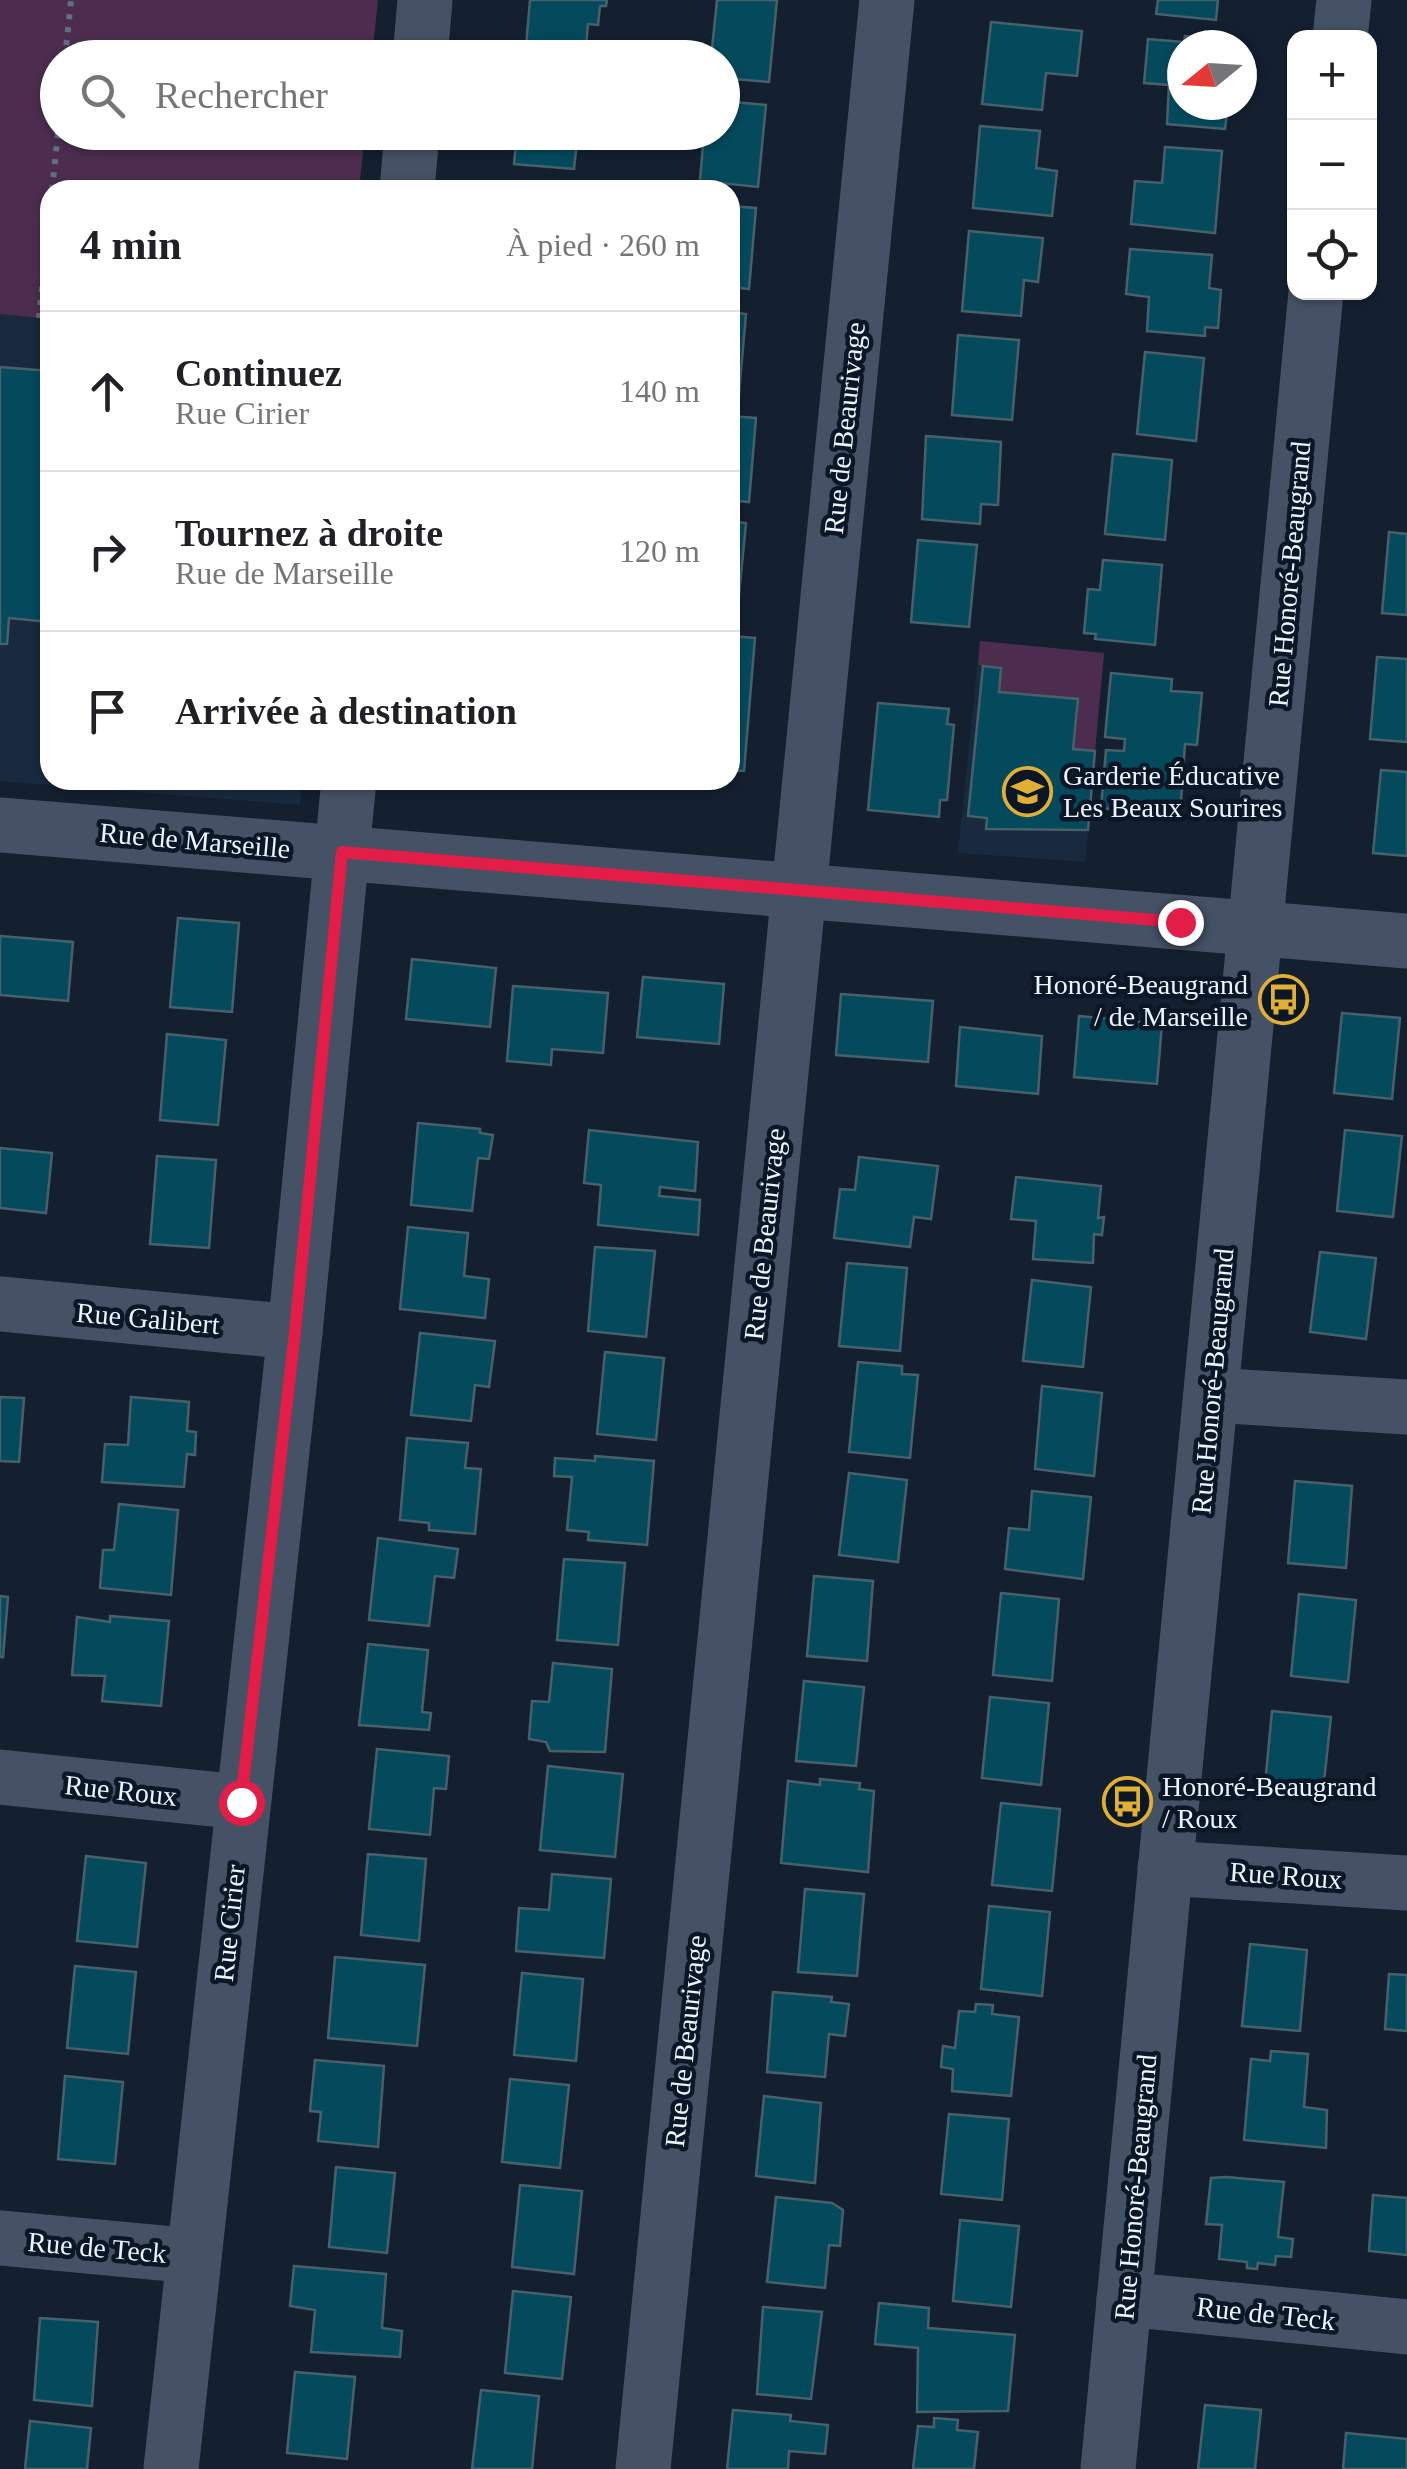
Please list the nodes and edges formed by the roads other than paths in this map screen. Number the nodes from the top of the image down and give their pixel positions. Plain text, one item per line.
1 (425, 0) edge
2 (888, 0) edge
3 (1344, 0) edge
4 (1341, 30) edge
5 (422, 40) edge
6 (410, 150) edge
7 (408, 180) edge
8 (1315, 300) edge
9 (348, 790) edge
10 (0, 824) edge
11 (342, 852) junction
12 (798, 889) junction
13 (1256, 928) junction
14 (1407, 941) edge
15 (0, 1304) edge
16 (295, 1332) junction
17 (1210, 1394) junction
18 (1407, 1407) edge
19 (0, 1777) edge
20 (241, 1802) junction
21 (1165, 1868) junction
22 (1407, 1883) edge
23 (0, 2238) edge
24 (194, 2256) junction
25 (1124, 2299) junction
26 (1407, 2327) edge
27 (171, 2469) edge
28 (643, 2469) edge
29 (1108, 2469) edge

1 - 5 street
2 - 12 street, Rue de Beaurivage
3 - 4 street
6 - 7 street
8 - 13 street, Rue Honoré-Beaugrand
9 - 11 street, Rue Cirier
10 - 11 street, Rue de Marseille
11 - 12 street, Rue de Marseille
11 - 16 street, Rue Cirier
12 - 13 street, Rue de Marseille
12 - 28 street, Rue de Beaurivage
13 - 14 street, Rue de Marseille
13 - 17 street, Rue Honoré-Beaugrand
15 - 16 street, Rue Galibert
16 - 20 street, Rue Cirier
17 - 18 street
17 - 21 street, Rue Honoré-Beaugrand
19 - 20 street, Rue Roux
20 - 24 street, Rue Cirier
21 - 22 street, Rue Roux
21 - 25 street, Rue Honoré-Beaugrand
23 - 24 street, Rue de Teck
24 - 27 street, Rue Cirier
25 - 26 street, Rue de Teck
25 - 29 street, Rue Honoré-Beaugrand

